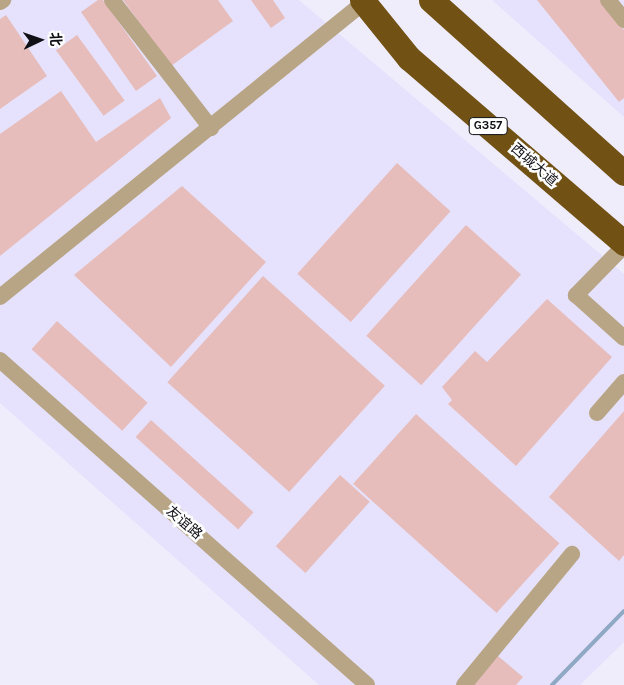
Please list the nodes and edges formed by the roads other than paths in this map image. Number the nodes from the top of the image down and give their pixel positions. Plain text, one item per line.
1 (3, 0) edge
2 (112, 0) edge
3 (431, 0) edge
4 (608, 0) edge
5 (364, 1) edge
6 (0, 2) edge
7 (624, 20) edge
8 (211, 128) junction
9 (624, 172) edge
10 (624, 243) edge
11 (624, 246) edge
12 (0, 298) edge
13 (624, 338) edge
14 (0, 360) edge
15 (624, 382) edge
16 (597, 413) dead end
17 (572, 554) dead end
18 (367, 685) edge
19 (464, 685) edge

1 - 6 street
2 - 8 street
3 - 9 highway
4 - 7 street
5 - 8 street
5 - 10 highway, 西城大道 / G357
8 - 12 street
11 - 13 street
14 - 18 street, 友谊路
15 - 16 street
17 - 19 street

